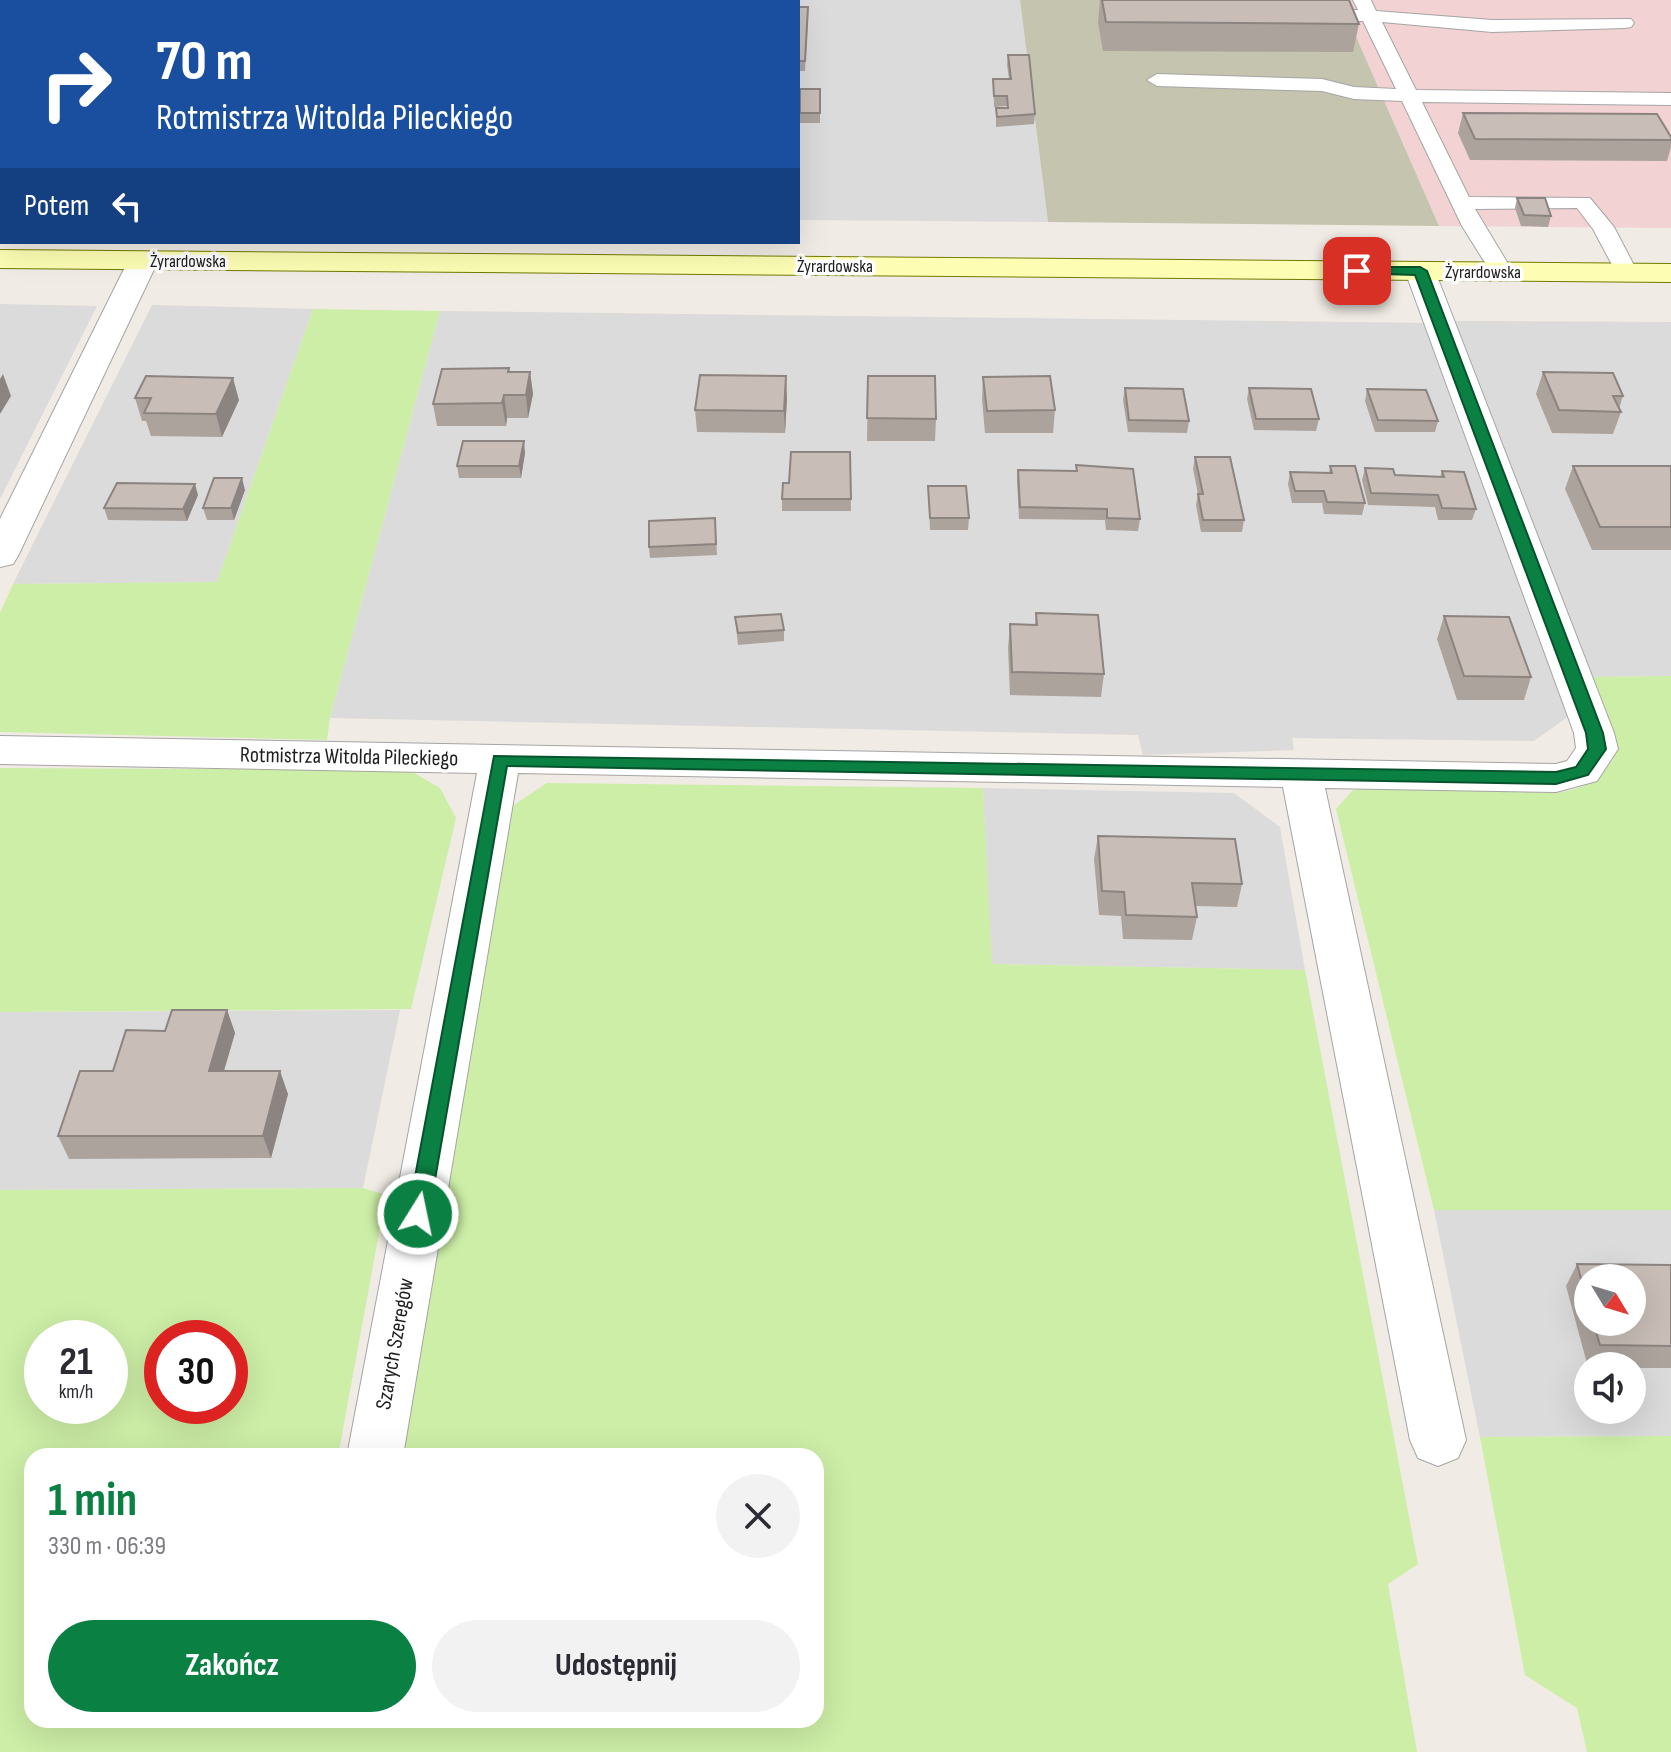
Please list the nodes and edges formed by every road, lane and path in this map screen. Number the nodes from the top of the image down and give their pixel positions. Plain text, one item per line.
1 (1366, 8) edge
2 (1291, 14) edge
3 (1625, 23) dead end
4 (1157, 80) dead end
5 (1409, 96) junction
6 (1671, 99) edge
7 (1462, 203) junction
8 (0, 259) edge
9 (143, 261) junction
10 (1420, 271) junction
11 (1502, 272) junction
12 (1627, 273) junction
13 (1671, 273) edge
14 (0, 556) edge
15 (0, 750) edge
16 (500, 760) junction
17 (1301, 774) junction
18 (1438, 1440) dead end
19 (376, 1448) edge

1 - 2 lane
1 - 3 lane
1 - 5 lane
4 - 5 lane
5 - 6 lane
5 - 7 lane
7 - 11 lane
7 - 12 lane
8 - 9 main road, Żyrardowska
9 - 10 main road, Żyrardowska
9 - 14 street
10 - 11 main road, Żyrardowska
10 - 17 street, Rotmistrza Witolda Pileckiego
11 - 12 main road, Żyrardowska
12 - 13 main road, Żyrardowska
15 - 16 street, Rotmistrza Witolda Pileckiego
16 - 17 street, Rotmistrza Witolda Pileckiego
16 - 19 street, Szarych Szeregów
17 - 18 street

